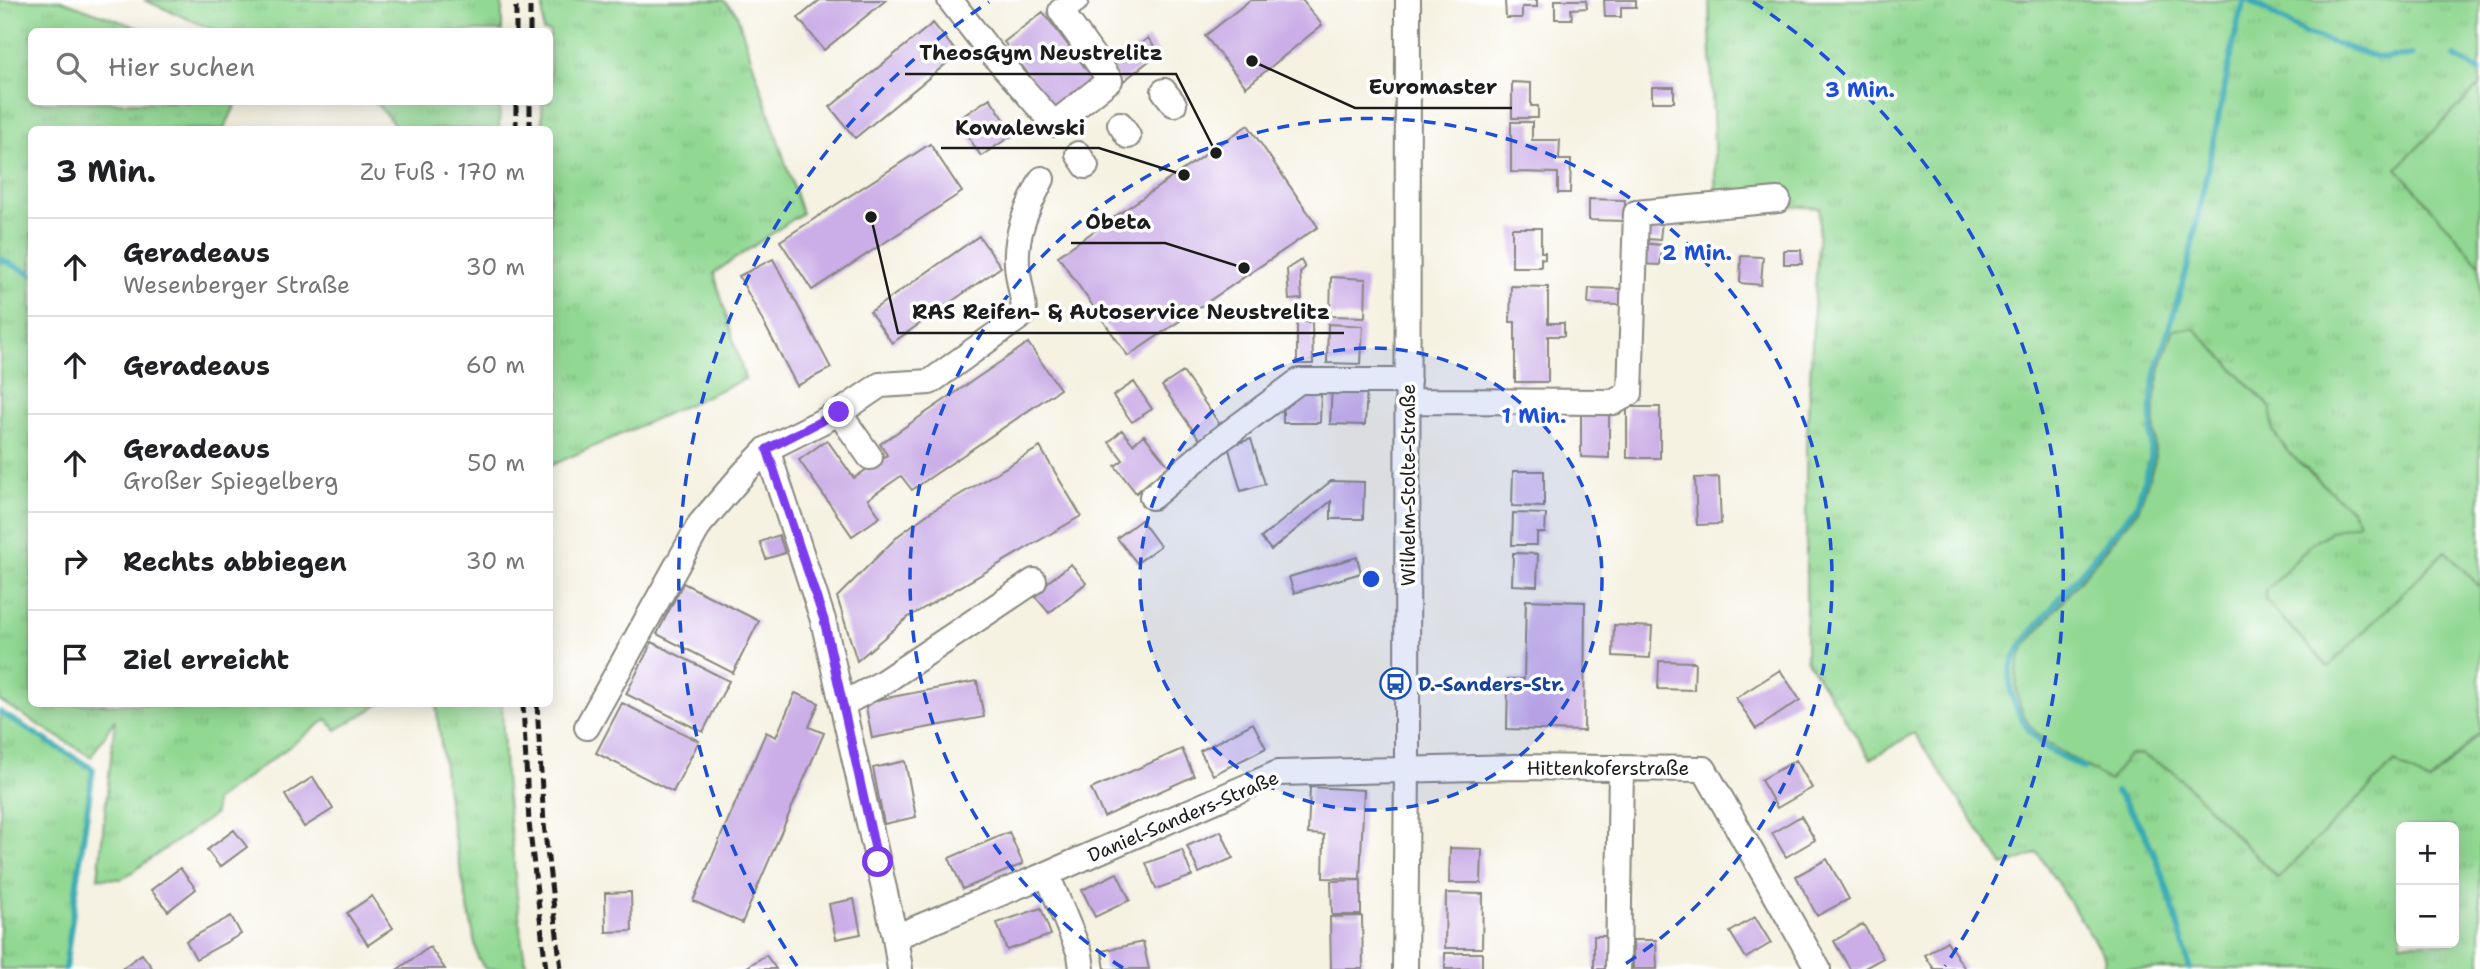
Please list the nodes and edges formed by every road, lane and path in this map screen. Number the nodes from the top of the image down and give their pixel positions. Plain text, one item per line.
1 (950, 0) edge
2 (1076, 0) edge
3 (1408, 0) edge
4 (1042, 179) dead end
5 (1778, 200) dead end
6 (1408, 391) junction
7 (839, 412) junction
8 (767, 449) junction
9 (870, 457) dead end
10 (1152, 497) dead end
11 (1034, 581) dead end
12 (843, 704) junction
13 (587, 727) dead end
14 (1621, 768) junction
15 (1407, 769) junction
16 (1047, 874) junction
17 (895, 937) junction
18 (901, 969) edge
19 (1082, 969) edge
20 (1405, 969) edge
21 (1618, 969) edge
22 (1818, 969) edge

1 - 2 street
3 - 6 street, Wilhelm-Stolte-Straße
4 - 7 street
5 - 6 street
6 - 10 street
6 - 15 street, Wilhelm-Stolte-Straße
7 - 8 street
7 - 9 street
8 - 12 street
8 - 13 street
11 - 12 street
12 - 17 street
14 - 15 street, Hittenkoferstraße
14 - 21 street
14 - 22 street, Hittenkoferstraße
15 - 16 street, Daniel-Sanders-Straße
15 - 20 street, Wilhelm-Stolte-Straße
16 - 17 street, Daniel-Sanders-Straße
16 - 19 street
17 - 18 street

